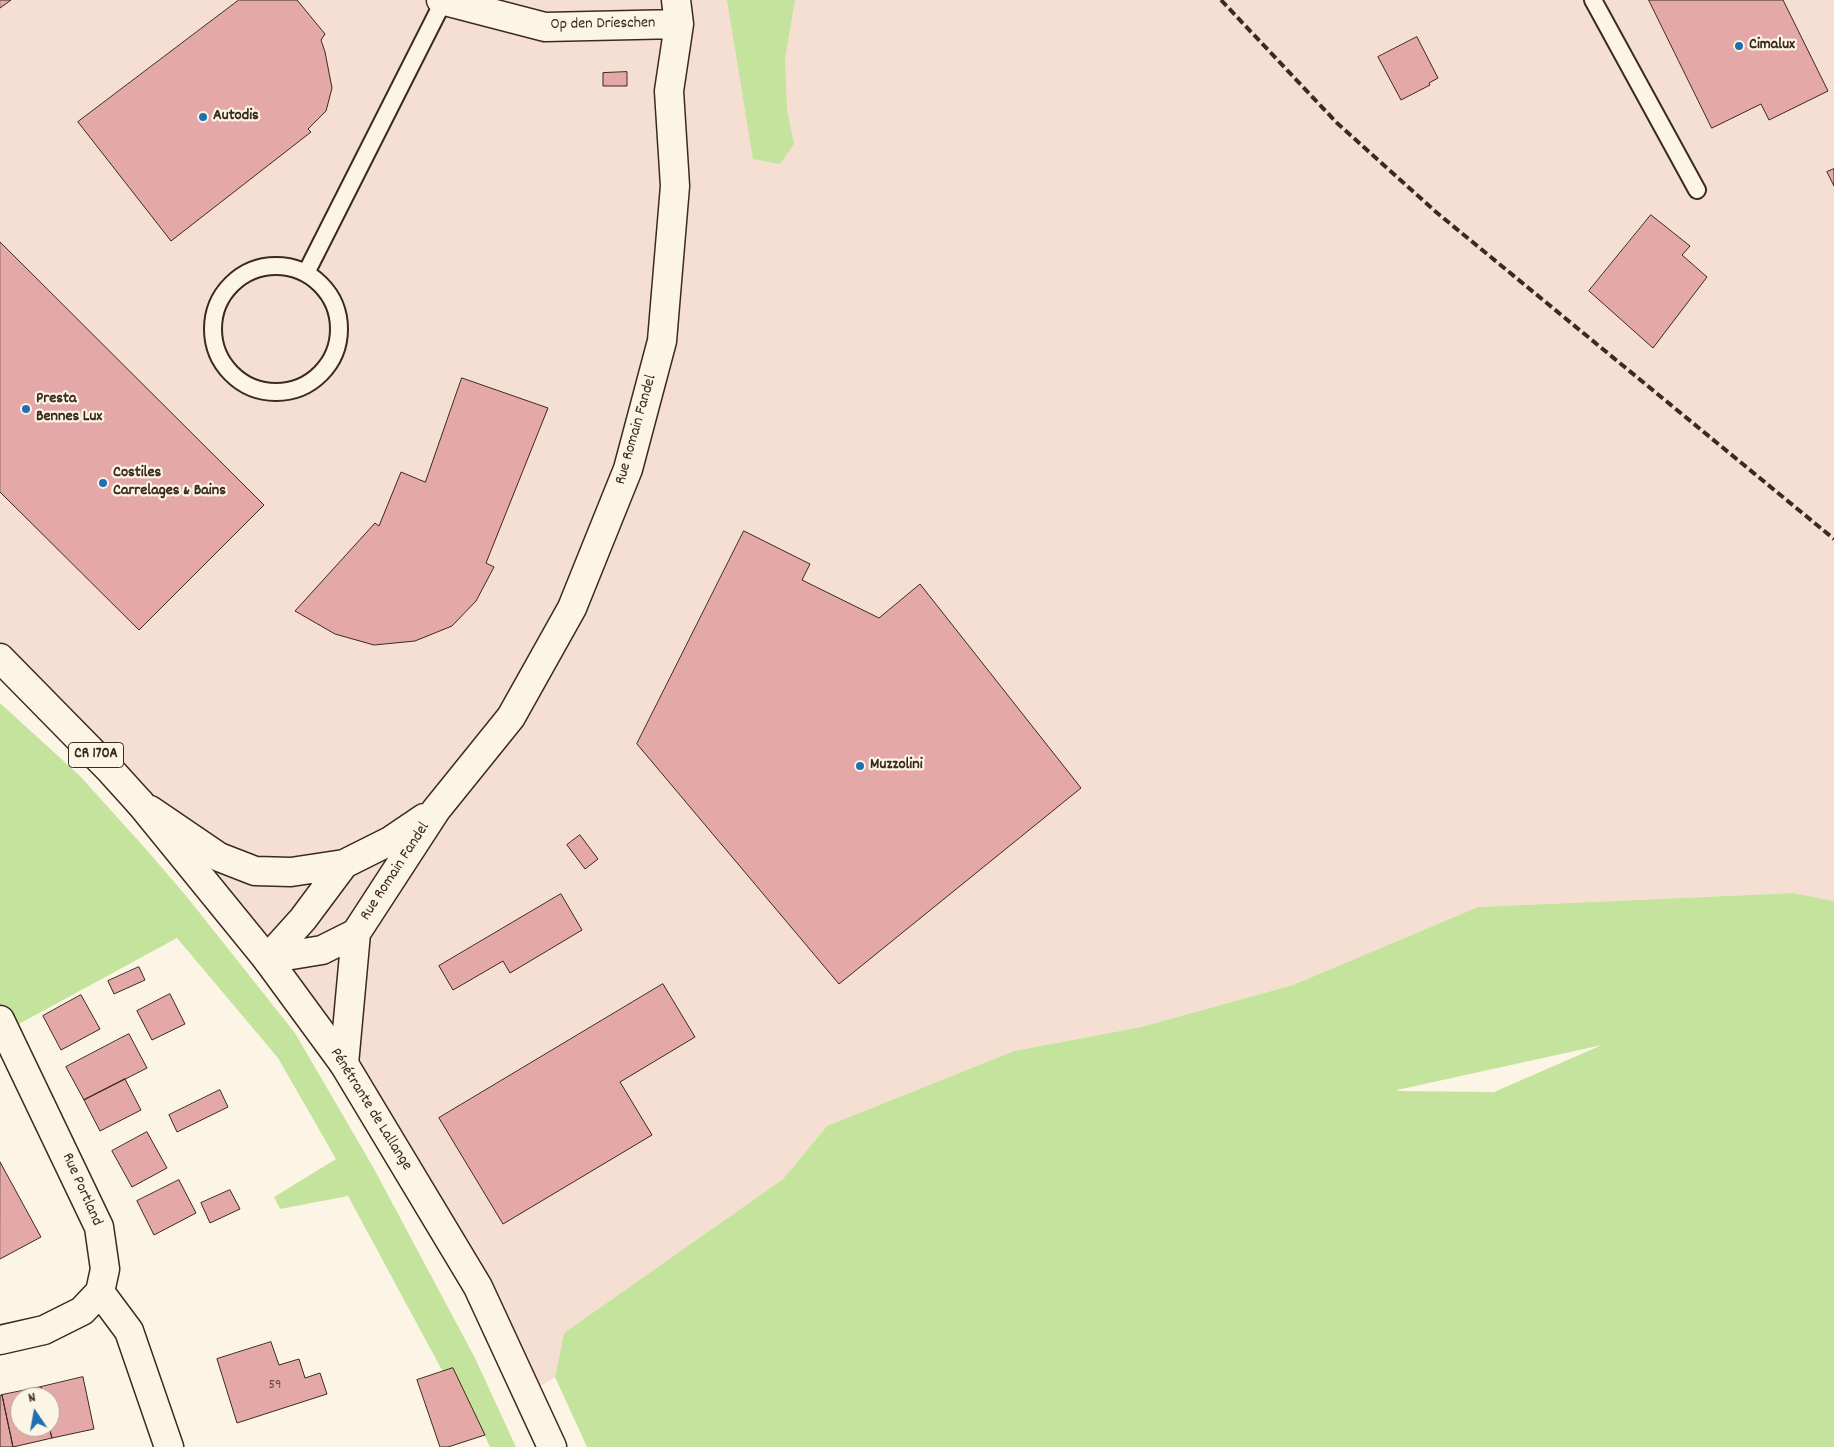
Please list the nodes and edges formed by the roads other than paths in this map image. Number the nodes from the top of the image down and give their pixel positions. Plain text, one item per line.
1 (1594, 0) edge
2 (442, 1) edge
3 (677, 12) edge
4 (1697, 190) dead end
5 (306, 273) junction
6 (0, 658) edge
7 (0, 671) edge
8 (50, 709) junction
9 (140, 803) junction
10 (436, 810) junction
11 (344, 864) junction
12 (356, 933) junction
13 (266, 959) junction
14 (0, 1020) edge
15 (344, 1064) junction
16 (100, 1292) junction
17 (0, 1340) edge
18 (169, 1447) edge
19 (552, 1447) edge

1 - 4 lane
2 - 3 main road, Op den Drieschen
2 - 5 lane
3 - 10 main road, Rue Romain Fandel
5 - 5 lane
6 - 8 main road
7 - 8 main road
8 - 9 main road, CR 170A
9 - 11 main road, Rue Romain Fandel
9 - 13 main road, Pénétrante de Lallange / CR 170A
10 - 11 main road, Rue Romain Fandel
10 - 12 main road, Rue Romain Fandel
11 - 13 main road, Rue Romain Fandel
12 - 13 main road, Rue Romain Fandel
12 - 15 main road, Rue Romain Fandel
13 - 15 main road, Pénétrante de Lallange / CR 170A
14 - 16 main road, Rue Portland
15 - 19 main road, Pénétrante de Lallange / CR 170A
16 - 17 main road
16 - 18 main road

